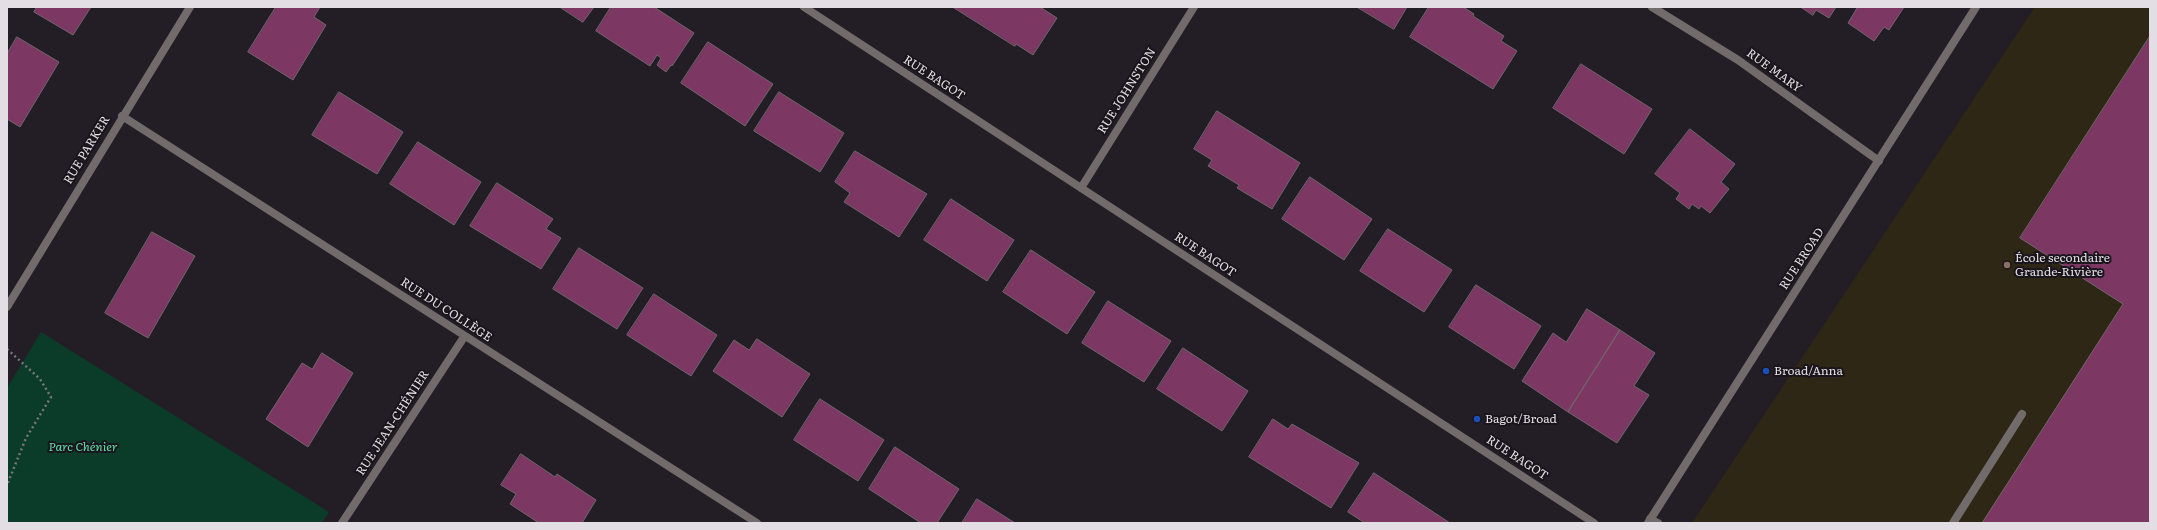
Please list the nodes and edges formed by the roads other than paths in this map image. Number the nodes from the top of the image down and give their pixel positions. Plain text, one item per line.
1 (190, 7) edge
2 (804, 7) edge
3 (1194, 7) edge
4 (1652, 7) edge
5 (1976, 7) edge
6 (122, 116) junction
7 (1879, 161) junction
8 (1081, 188) junction
9 (7, 307) edge
10 (464, 336) junction
11 (2022, 414) dead end
12 (1652, 522) edge
13 (342, 523) edge
14 (757, 523) edge
15 (1594, 523) edge
16 (1953, 523) edge

1 - 6 street, RUE PARKER
2 - 8 street, RUE BAGOT
3 - 8 street, RUE JOHNSTON
4 - 7 street, RUE MARY
5 - 7 street, RUE BROAD
6 - 9 street, RUE PARKER
6 - 10 street, RUE DU COLLÈGE
7 - 12 street, RUE BROAD
8 - 15 street, RUE BAGOT
10 - 13 street, RUE JEAN-CHÉNIER
10 - 14 street, RUE DU COLLÈGE
11 - 16 street

